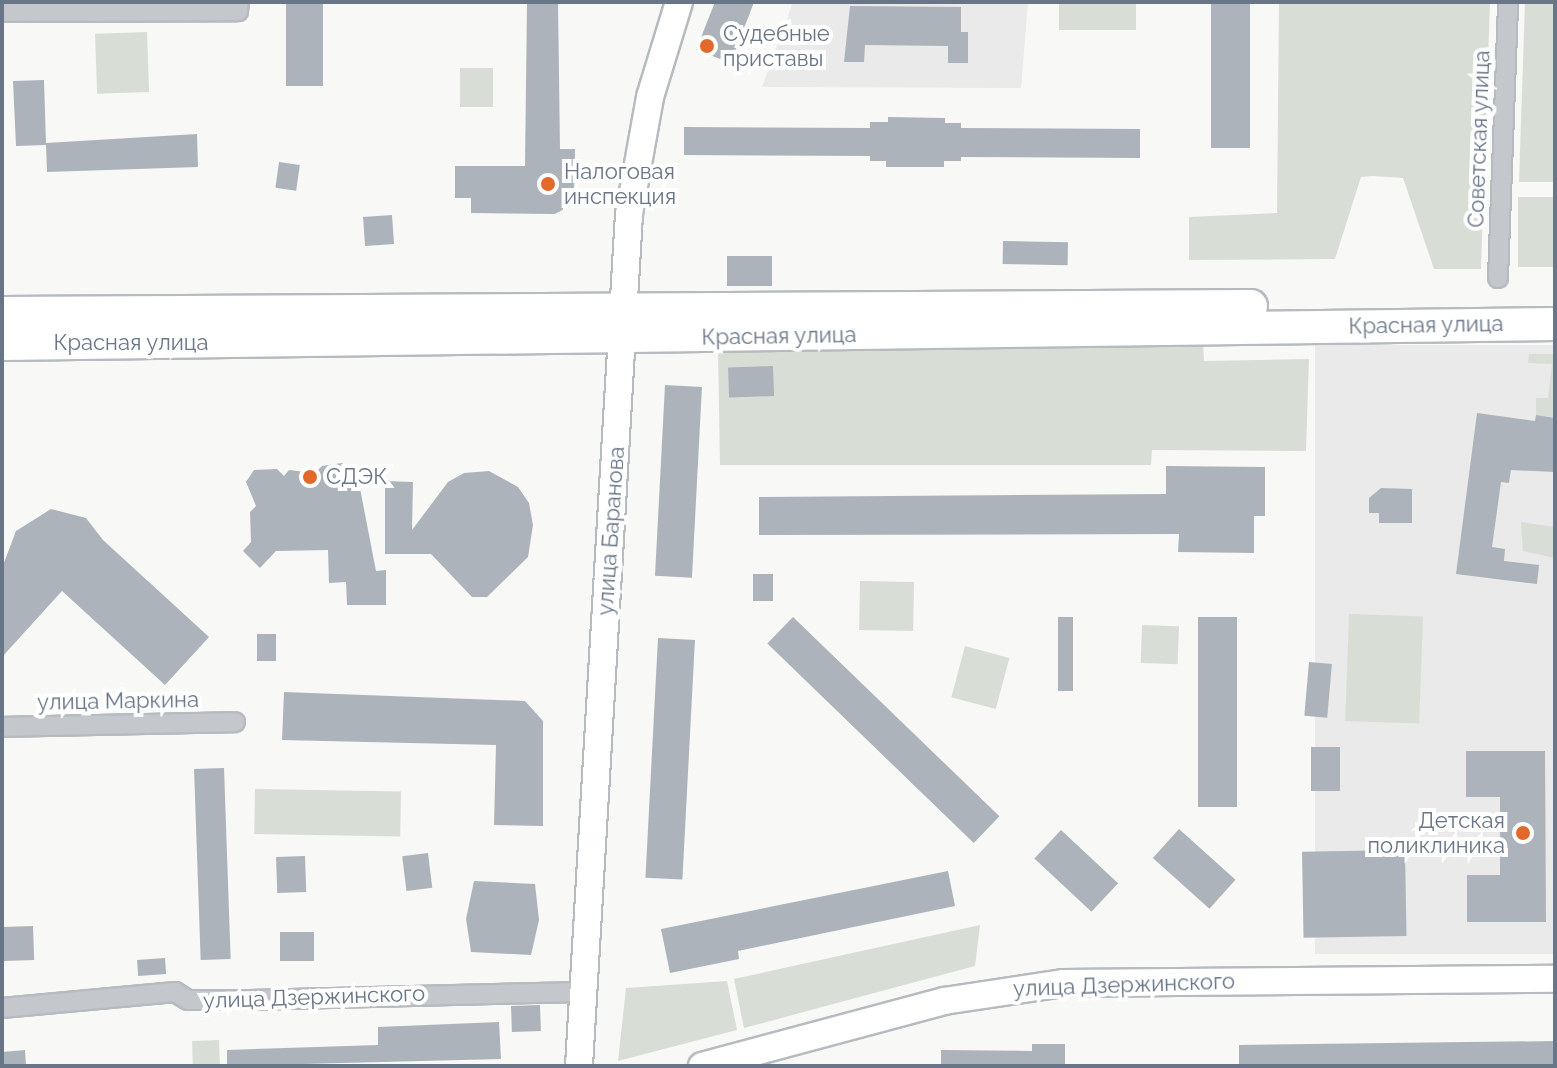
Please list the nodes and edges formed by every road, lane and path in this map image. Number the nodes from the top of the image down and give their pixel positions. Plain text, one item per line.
1 (679, 2) edge
2 (1508, 2) edge
3 (238, 7) edge
4 (2, 12) edge
5 (1498, 278) dead end
6 (1555, 302) edge
7 (2, 313) edge
8 (623, 323) junction
9 (1555, 324) edge
10 (2, 344) edge
11 (235, 722) dead end
12 (2, 727) edge
13 (1555, 979) edge
14 (581, 992) junction
15 (2, 1008) edge
16 (580, 1064) edge
17 (702, 1066) edge

1 - 8 street, улица Баранова
2 - 5 street, Советская улица
3 - 4 street
6 - 8 highway, Красная улица
7 - 8 highway, Красная улица
8 - 9 highway, Красная улица
8 - 10 highway, Красная улица
8 - 14 street, улица Баранова
11 - 12 street, улица Маркина
13 - 17 street, улица Дзержинского
14 - 15 street, улица Дзержинского
14 - 16 street, улица Баранова

